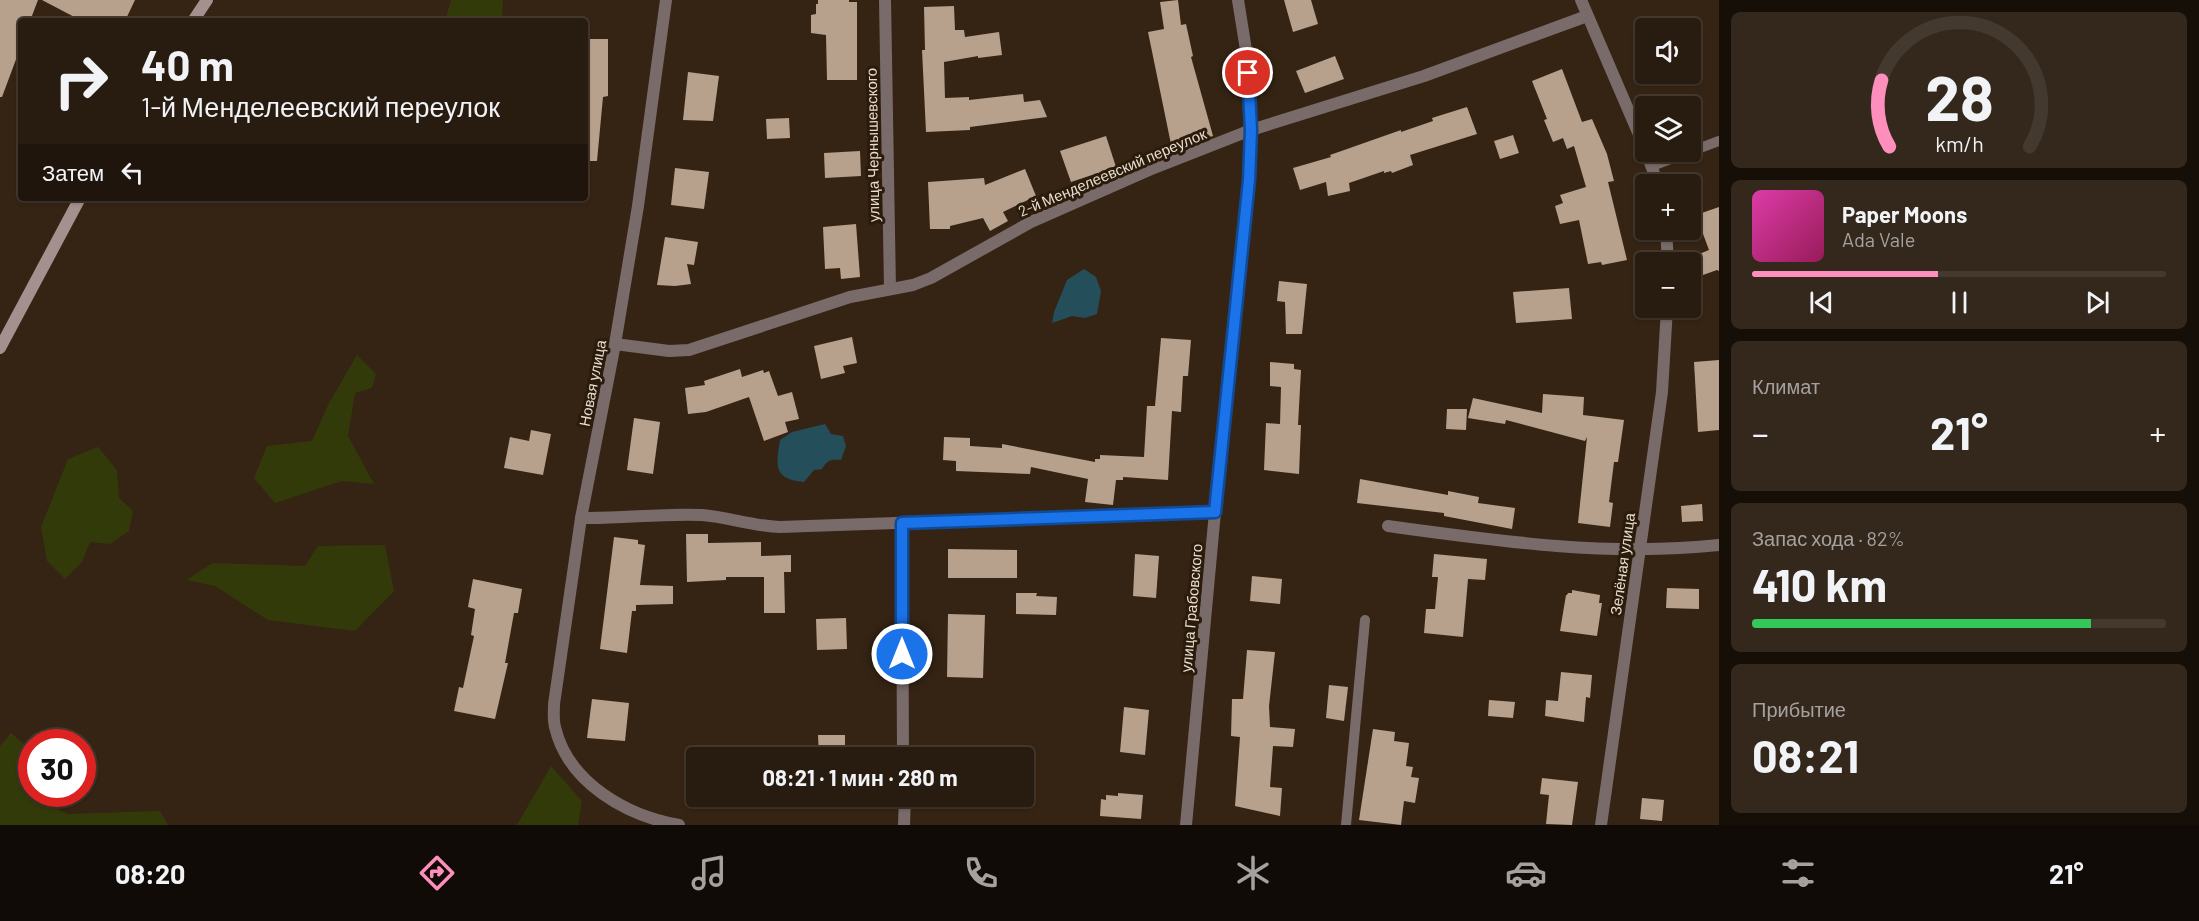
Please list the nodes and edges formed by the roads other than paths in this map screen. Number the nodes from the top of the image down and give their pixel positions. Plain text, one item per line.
1 (207, 0) edge
2 (666, 0) edge
3 (885, 0) edge
4 (1238, 0) edge
5 (1581, 0) edge
6 (1587, 16) junction
7 (195, 18) edge
8 (1635, 126) edge
9 (1251, 130) junction
10 (1719, 141) edge
11 (1650, 162) edge
12 (1652, 166) junction
13 (1655, 174) edge
14 (78, 201) edge
15 (890, 289) junction
16 (1666, 318) edge
17 (615, 344) junction
18 (0, 348) edge
19 (1215, 512) junction
20 (581, 518) junction
21 (902, 523) junction
22 (1388, 526) dead end
23 (1719, 545) edge
24 (1640, 549) junction
25 (1365, 620) dead end
26 (903, 747) edge
27 (904, 807) edge
28 (679, 825) edge
29 (904, 825) edge
30 (1186, 825) edge
31 (1346, 825) edge
32 (1601, 825) edge

1 - 7 main road
2 - 17 street, Новая улица
3 - 15 street, улица Чернышевского
4 - 9 street, улица Грабовского
5 - 6 street
6 - 8 street
6 - 9 street, 2-й Менделеевский переулок
9 - 15 street, 2-й Менделеевский переулок
9 - 19 street, улица Грабовского
10 - 12 lane
11 - 12 street
12 - 13 street
14 - 18 main road
15 - 17 street, 2-й Менделеевский переулок
16 - 24 street, Зелёная улица
17 - 20 street, Новая улица
19 - 21 street
19 - 30 street, улица Грабовского
20 - 21 street
20 - 28 street, Новая улица
21 - 26 street
22 - 24 street
23 - 24 street
24 - 32 street, Зелёная улица
25 - 31 lane
27 - 29 street

